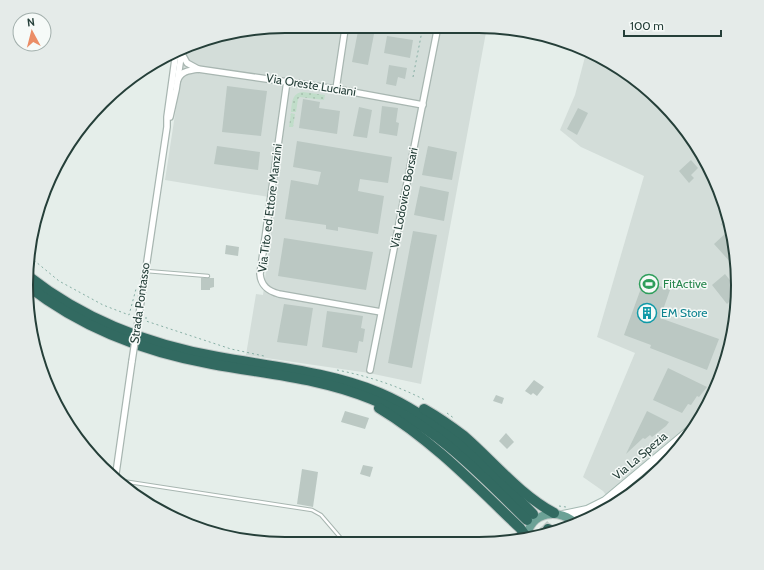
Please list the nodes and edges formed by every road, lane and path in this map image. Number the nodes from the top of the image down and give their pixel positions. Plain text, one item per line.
1 (344, 33) edge
2 (422, 33) edge
3 (437, 33) edge
4 (182, 55) edge
5 (180, 56) edge
6 (179, 57) edge
7 (175, 58) edge
8 (178, 64) junction
9 (198, 69) junction
10 (413, 76) dead end
11 (286, 81) junction
12 (177, 82) junction
13 (336, 89) junction
14 (169, 102) junction
15 (423, 105) junction
16 (167, 127) junction
17 (145, 271) junction
18 (208, 276) dead end
19 (33, 280) edge
20 (33, 290) edge
21 (381, 312) junction
22 (370, 370) dead end
23 (337, 383) junction
24 (672, 446) edge
25 (116, 471) edge
26 (129, 482) edge
27 (605, 501) junction
28 (603, 504) edge
29 (559, 514) junction
30 (530, 517) tunnel mouth
31 (572, 519) edge
32 (529, 532) edge
33 (523, 533) edge
34 (340, 537) edge

1 - 13 street
2 - 10 path
3 - 15 street, Via Lodovico Borsari
4 - 9 street
5 - 8 street, Strada Pontasso
6 - 8 street, Strada Pontasso
7 - 14 street, Strada Pontasso
8 - 9 street
8 - 12 street, Strada Pontasso
8 - 14 street, Strada Pontasso
9 - 11 street, Via Oreste Luciani
9 - 12 street, Via Oreste Luciani
11 - 13 street, Via Oreste Luciani
11 - 21 street, Via Tito ed Ettore Manzini
12 - 16 street, Strada Pontasso
13 - 15 street, Via Oreste Luciani
14 - 16 street, Strada Pontasso
15 - 21 street, Via Lodovico Borsari
16 - 17 street, Strada Pontasso
17 - 18 lane
17 - 25 street, Strada Pontasso, bridge
19 - 23 highway
20 - 23 highway
21 - 22 street, Via Lodovico Borsari
23 - 29 highway
23 - 30 highway
23 - 33 highway
24 - 27 main road, Via La Spezia
26 - 34 lane
27 - 28 main road, Via La Spezia
27 - 29 main road, Via La Spezia
29 - 31 main road
29 - 32 main road, Via La Spezia

